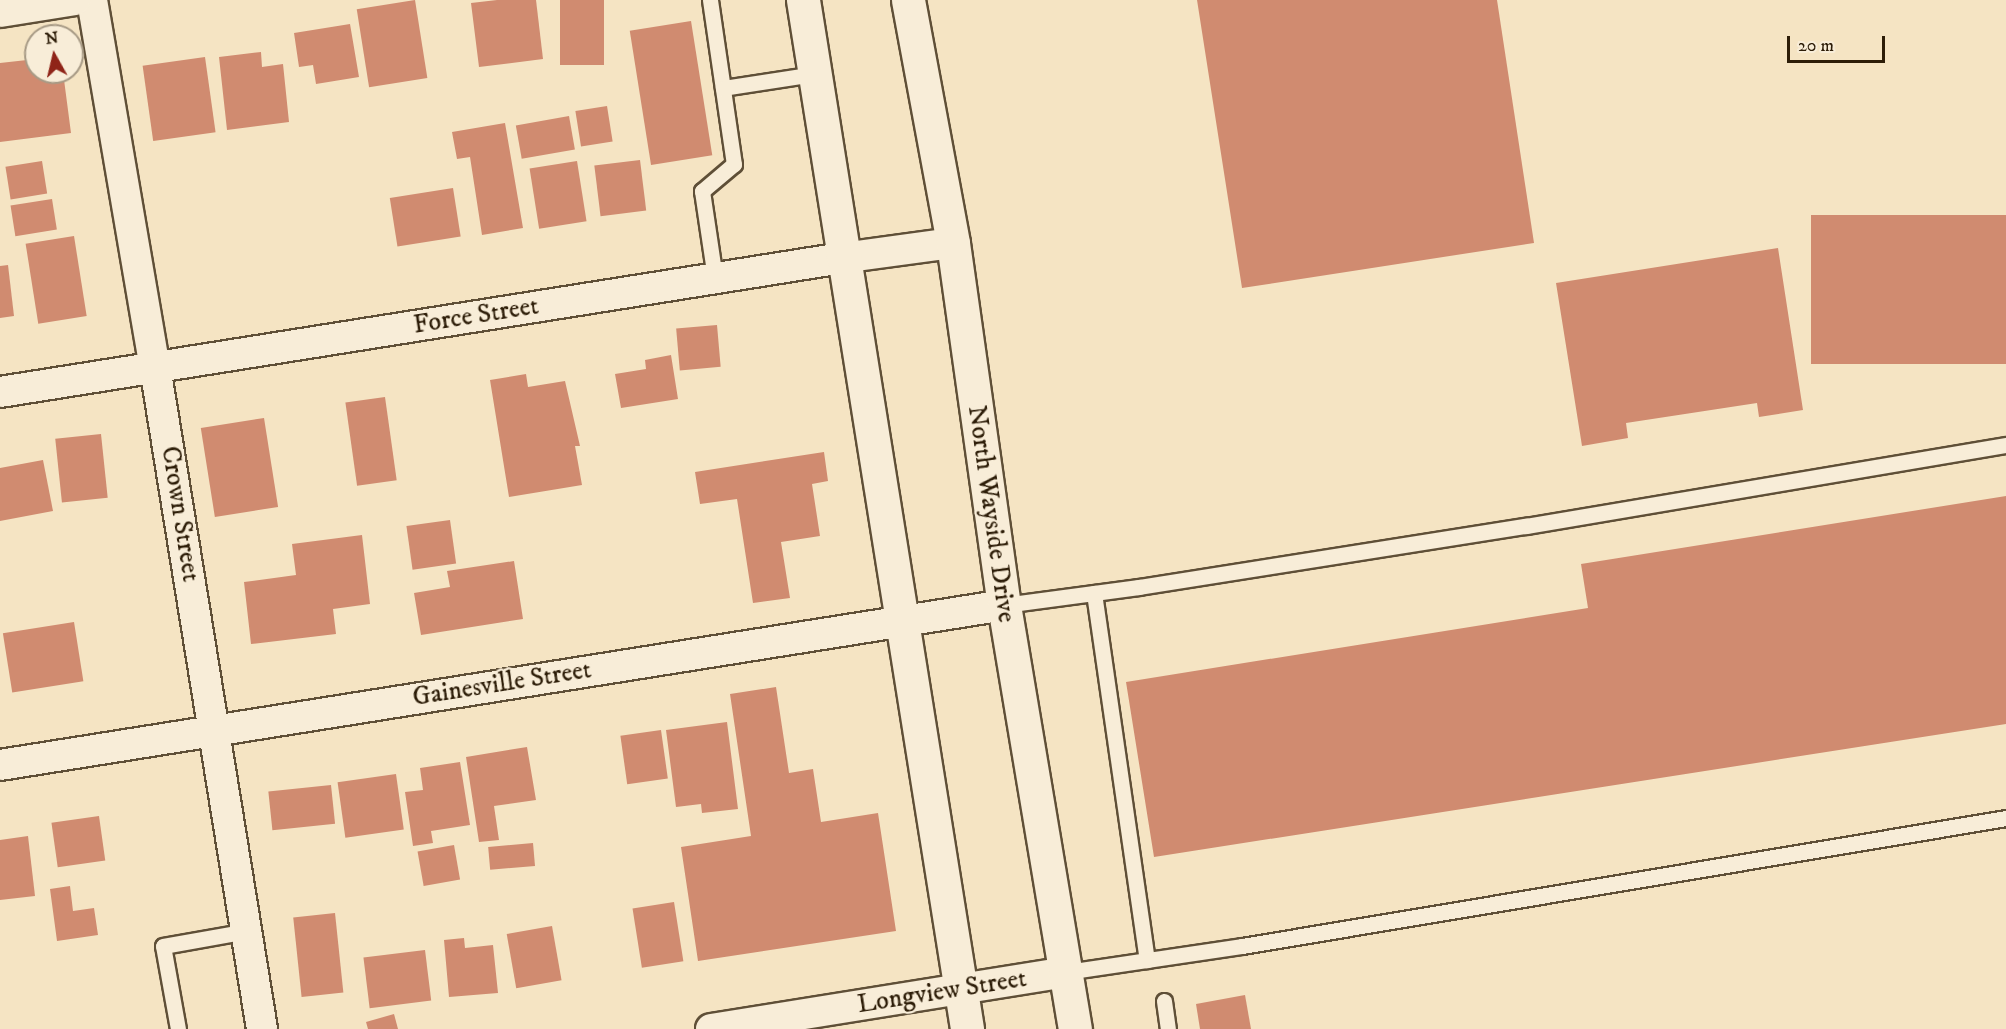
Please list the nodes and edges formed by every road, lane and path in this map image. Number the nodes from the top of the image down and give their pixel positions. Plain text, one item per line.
1 (75, 0) edge
2 (92, 0) edge
3 (710, 0) edge
4 (803, 0) edge
5 (908, 0) edge
6 (0, 12) edge
7 (814, 74) junction
8 (723, 88) junction
9 (953, 243) junction
10 (842, 258) junction
11 (716, 278) junction
12 (155, 367) junction
13 (0, 392) edge
14 (2006, 445) edge
15 (1094, 593) junction
16 (1004, 605) junction
17 (901, 620) junction
18 (215, 729) junction
19 (0, 765) edge
20 (2006, 818) edge
21 (247, 931) junction
22 (1147, 960) junction
23 (1066, 972) junction
24 (961, 989) junction
25 (1164, 1001) dead end
26 (178, 1029) edge
27 (262, 1029) edge
28 (711, 1029) edge
29 (967, 1029) edge
30 (1075, 1029) edge
31 (1168, 1029) edge

1 - 6 street
2 - 12 street, Crown Street
3 - 8 lane
4 - 7 main road
5 - 9 main road, North Wayside Drive
7 - 8 lane
7 - 10 main road
8 - 11 lane
9 - 10 street, Force Street
9 - 16 main road, North Wayside Drive
10 - 11 street, Force Street
10 - 17 main road
11 - 12 street, Force Street
12 - 13 street, Force Street
12 - 18 street, Crown Street
14 - 15 lane
15 - 16 lane
15 - 22 lane
16 - 17 street, Gainesville Street
16 - 23 main road, North Wayside Drive
17 - 18 street, Gainesville Street
17 - 24 main road
18 - 19 street, Gainesville Street
18 - 21 street, Crown Street
20 - 22 lane
21 - 26 lane
21 - 27 street, Crown Street
22 - 23 lane
23 - 24 street, Longview Street
23 - 30 main road, North Wayside Drive
24 - 28 street, Longview Street
24 - 29 main road
25 - 31 lane

